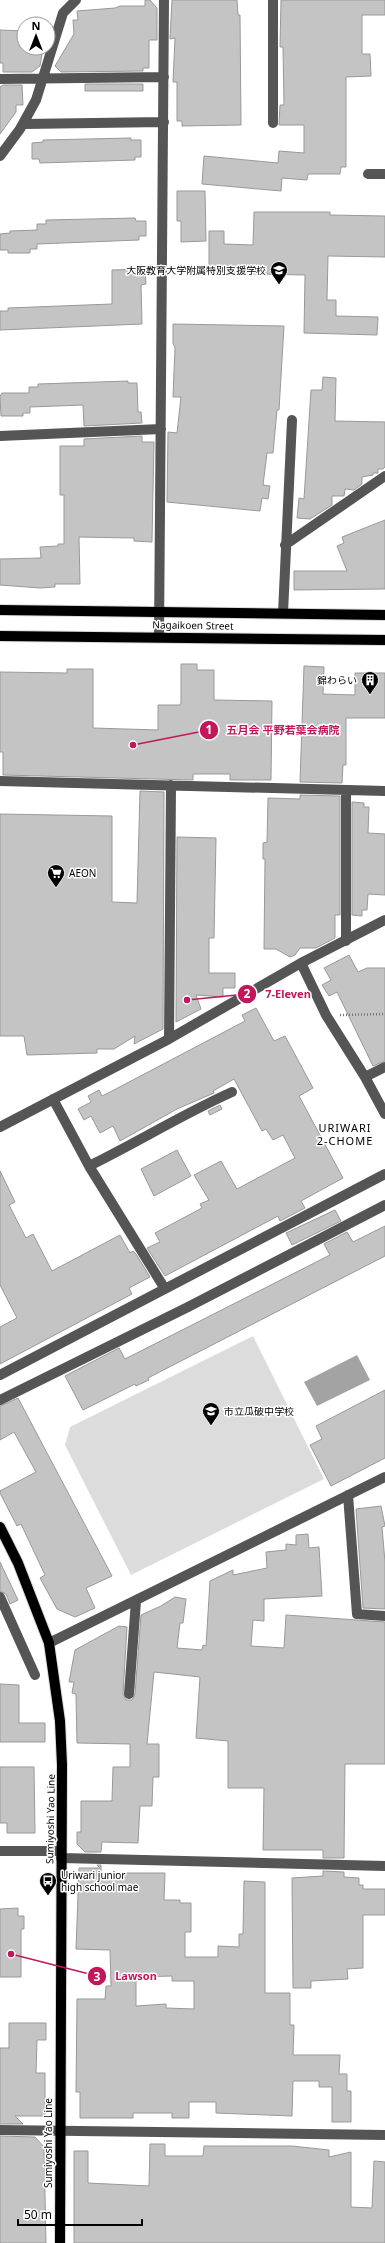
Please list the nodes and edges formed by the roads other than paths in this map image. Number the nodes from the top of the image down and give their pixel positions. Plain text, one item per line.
1 (76, 0) edge
2 (164, 0) edge
3 (273, 0) edge
4 (44, 77) junction
5 (164, 77) junction
6 (0, 79) edge
7 (164, 122) junction
8 (273, 123) dead end
9 (23, 124) junction
10 (0, 156) edge
11 (368, 174) dead end
12 (385, 174) edge
13 (292, 420) dead end
14 (161, 429) junction
15 (0, 436) edge
16 (385, 476) edge
17 (285, 545) junction
18 (0, 610) edge
19 (160, 612) junction
20 (283, 613) junction
21 (385, 615) edge
22 (0, 636) edge
23 (159, 636) junction
24 (385, 640) edge
25 (0, 781) edge
26 (171, 785) junction
27 (346, 790) junction
28 (385, 791) edge
29 (385, 920) edge
30 (346, 941) junction
31 (301, 963) junction
32 (169, 1039) junction
33 (385, 1067) edge
34 (365, 1077) junction
35 (232, 1092) dead end
36 (53, 1099) junction
37 (385, 1114) edge
38 (0, 1127) edge
39 (90, 1166) junction
40 (385, 1174) edge
41 (385, 1205) edge
42 (166, 1289) junction
43 (0, 1375) edge
44 (0, 1400) edge
45 (385, 1477) edge
46 (348, 1494) junction
47 (0, 1527) edge
48 (0, 1597) edge
49 (136, 1601) junction
50 (385, 1616) edge
51 (49, 1644) junction
52 (35, 1675) dead end
53 (128, 1694) dead end
54 (0, 1850) edge
55 (61, 1854) junction
56 (385, 1866) edge
57 (0, 2130) edge
58 (60, 2132) junction
59 (385, 2135) edge
60 (60, 2243) edge

1 - 4 street
2 - 5 street
3 - 8 street
4 - 5 street
4 - 6 street
4 - 9 street
5 - 7 street
7 - 9 street
7 - 14 street
9 - 10 street
11 - 12 street
13 - 17 street
14 - 15 street
14 - 19 street
16 - 17 street
17 - 20 street
18 - 19 main road, Nagaikoen Street
19 - 20 main road, Nagaikoen Street
19 - 23 street
20 - 21 main road, Nagaikoen Street
22 - 23 main road, Nagaikoen Street
23 - 24 main road, Nagaikoen Street
25 - 26 street
26 - 27 street
26 - 32 street
27 - 28 street
27 - 30 street
29 - 30 street
30 - 31 street
31 - 32 street
31 - 34 street
32 - 36 street
33 - 34 street
34 - 37 street
35 - 39 street
36 - 38 street
36 - 39 street
39 - 42 street
40 - 42 street
41 - 44 street
42 - 43 street
45 - 46 street
46 - 49 street
46 - 50 street
47 - 51 main road, Sumiyoshi Yao Line
48 - 52 street
49 - 51 street
49 - 53 street
51 - 55 main road, Sumiyoshi Yao Line
54 - 55 street
55 - 56 street
55 - 58 main road, Sumiyoshi Yao Line
57 - 58 street
58 - 59 street
58 - 60 main road, Sumiyoshi Yao Line

